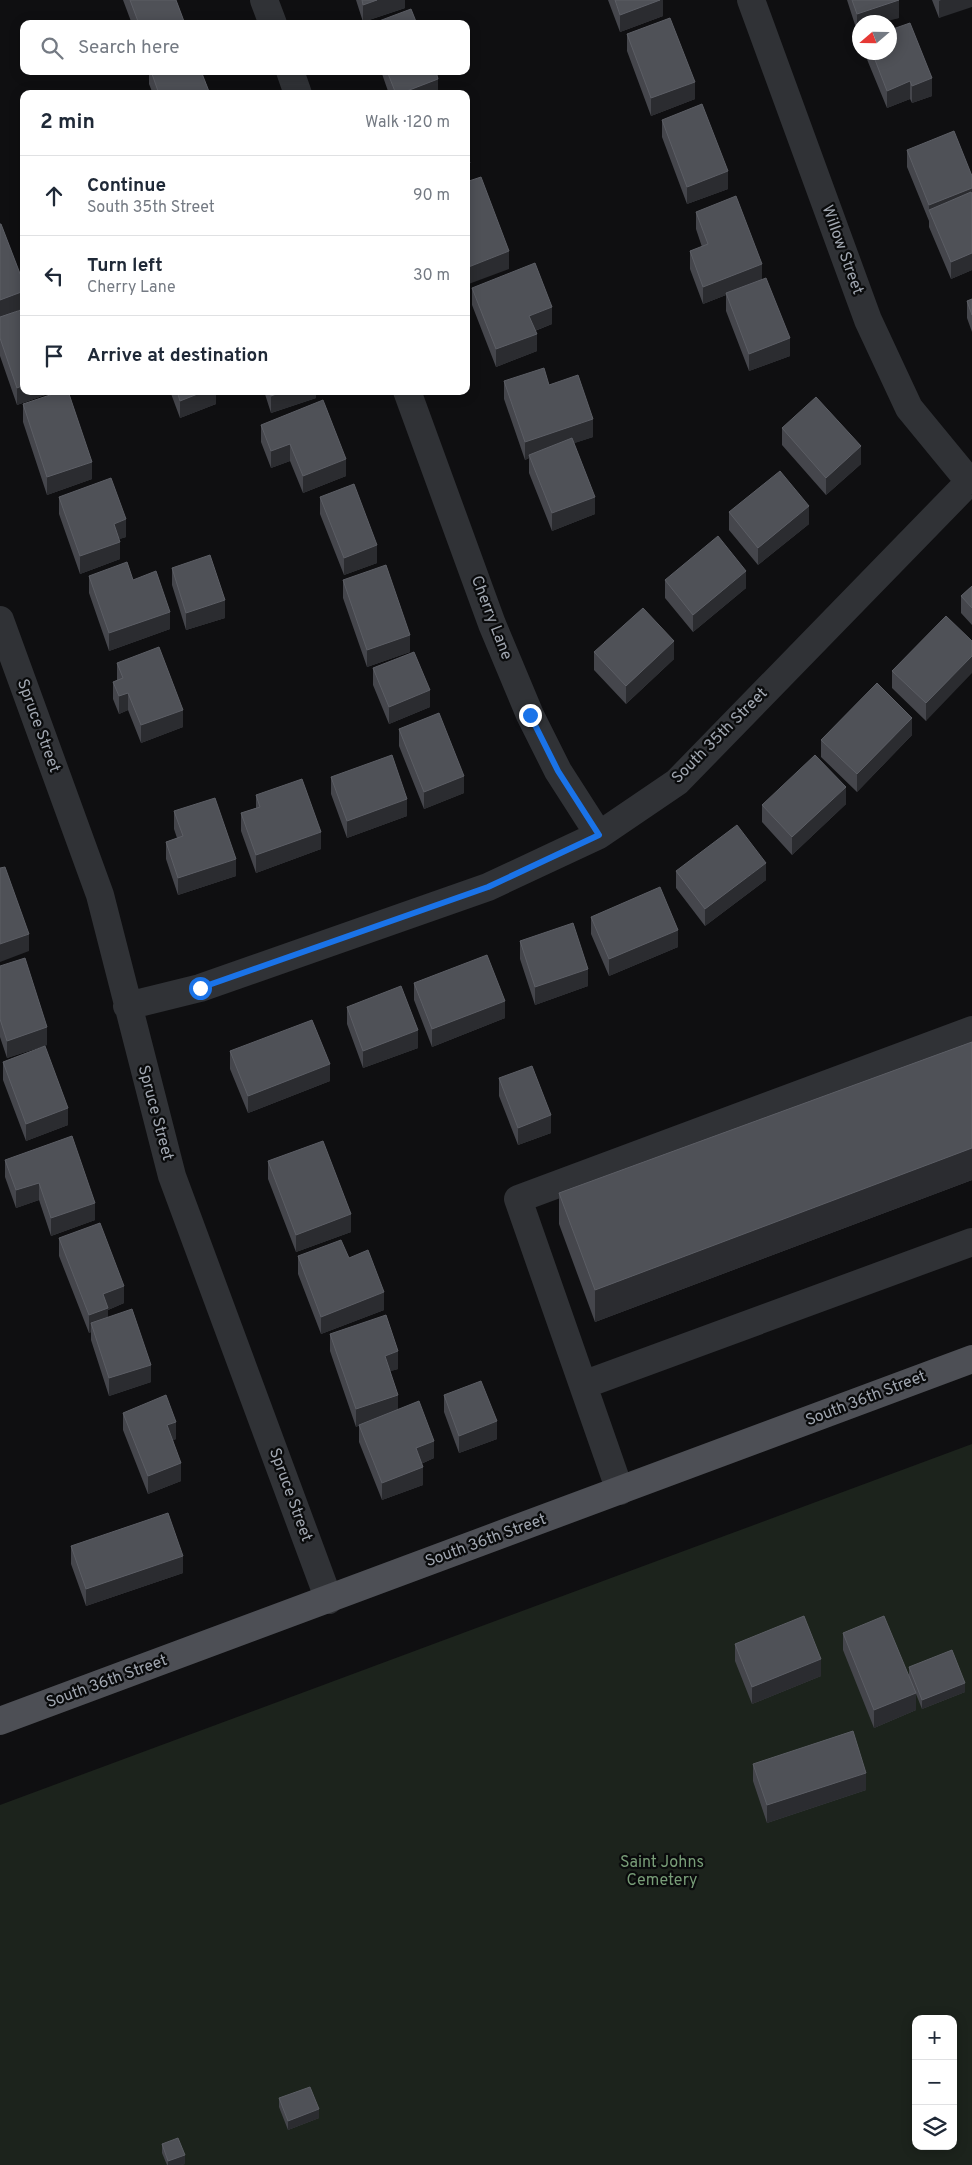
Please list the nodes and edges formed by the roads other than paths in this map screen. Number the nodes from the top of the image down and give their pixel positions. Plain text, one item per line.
1 (264, 0) edge
2 (751, 0) edge
3 (271, 20) edge
4 (291, 75) edge
5 (297, 90) edge
6 (408, 395) edge
7 (970, 480) edge
8 (0, 620) edge
9 (599, 835) junction
10 (127, 1006) junction
11 (972, 1030) edge
12 (972, 1242) edge
13 (972, 1359) edge
14 (583, 1385) junction
15 (620, 1491) junction
16 (328, 1600) junction
17 (0, 1721) edge

1 - 3 street
2 - 7 street, Willow Street
4 - 5 street
6 - 9 street, Cherry Lane
7 - 9 street, South 35th Street
8 - 10 street, Spruce Street
9 - 10 street, South 35th Street
10 - 16 street, Spruce Street
11 - 14 street
12 - 14 street
13 - 15 main road, South 36th Street
14 - 15 street
15 - 16 main road, South 36th Street
16 - 17 main road, South 36th Street

